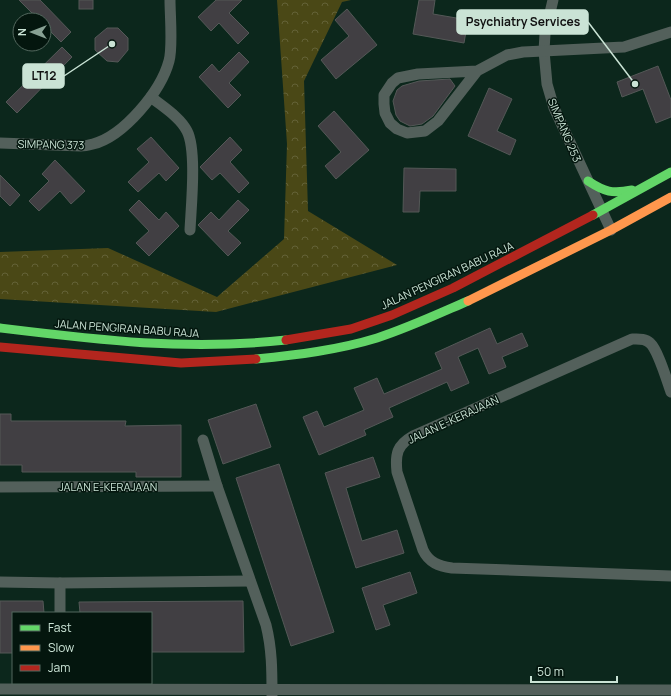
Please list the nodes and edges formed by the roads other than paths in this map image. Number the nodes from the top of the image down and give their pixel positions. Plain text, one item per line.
1 (170, 0) edge
2 (553, 0) edge
3 (671, 32) edge
4 (544, 51) junction
5 (477, 71) junction
6 (151, 97) junction
7 (0, 143) edge
8 (671, 172) edge
9 (588, 181) junction
10 (643, 188) junction
11 (671, 198) edge
12 (601, 211) junction
13 (190, 230) dead end
14 (611, 230) junction
15 (0, 328) edge
16 (0, 347) edge
17 (671, 392) edge
18 (203, 440) dead end
19 (216, 486) junction
20 (0, 487) edge
21 (671, 576) edge
22 (250, 581) junction
23 (0, 582) edge
24 (60, 583) junction
25 (60, 612) edge
26 (61, 686) edge
27 (0, 689) edge
28 (671, 690) edge
29 (272, 693) edge

1 - 6 street, SIMPANG 373
2 - 4 street, SIMPANG 253
3 - 4 street
4 - 5 street
4 - 9 street, SIMPANG 253
5 - 5 street
6 - 7 street, SIMPANG 373
6 - 13 street
8 - 10 main road, JALAN PENGIRAN BABU RAJA
9 - 10 main road
9 - 12 street, SIMPANG 253
10 - 12 main road, JALAN PENGIRAN BABU RAJA
11 - 14 main road
12 - 14 street, SIMPANG 253
12 - 15 main road, JALAN PENGIRAN BABU RAJA
14 - 16 main road
17 - 21 street, JALAN E-KERAJAAN
18 - 19 street
19 - 20 street, JALAN E-KERAJAAN
19 - 22 street
22 - 24 street
22 - 29 street
23 - 24 street
24 - 25 street
26 - 27 street
26 - 29 street
28 - 29 street

